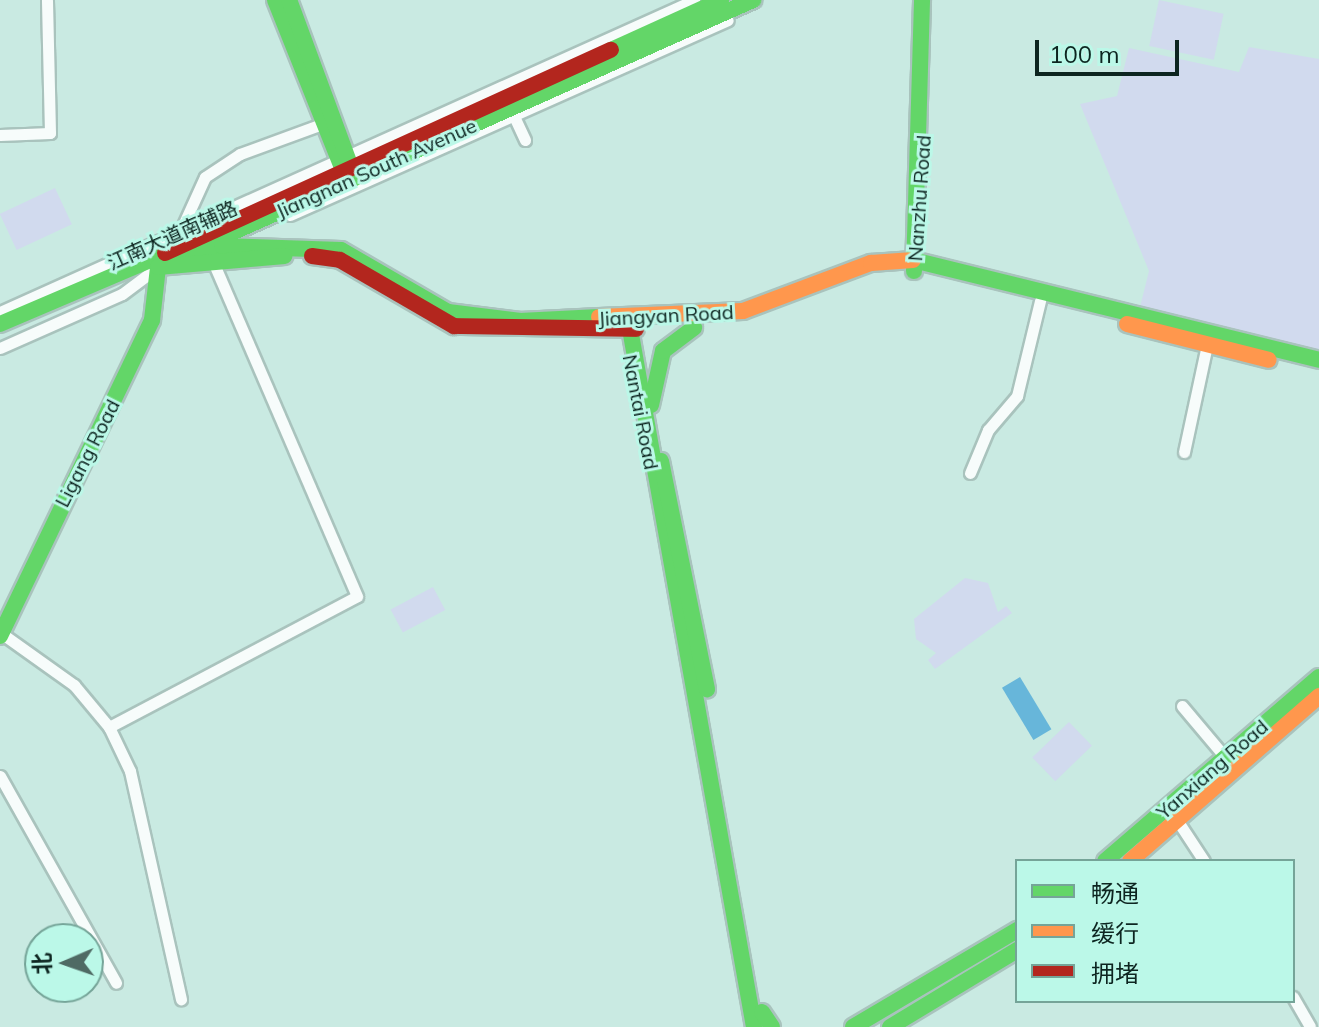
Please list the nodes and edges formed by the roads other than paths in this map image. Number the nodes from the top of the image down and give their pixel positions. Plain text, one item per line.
1 (47, 0) edge
2 (275, 0) edge
3 (289, 0) edge
4 (694, 0) edge
5 (721, 0) edge
6 (922, 0) edge
7 (750, 2) edge
8 (676, 27) junction
9 (475, 110) junction
10 (512, 112) junction
11 (330, 121) junction
12 (0, 135) edge
13 (525, 140) dead end
14 (349, 165) junction
15 (270, 216) junction
16 (180, 232) junction
17 (275, 244) junction
18 (194, 250) junction
19 (154, 257) junction
20 (212, 258) junction
21 (914, 264) junction
22 (1040, 301) junction
23 (0, 312) edge
24 (31, 316) junction
25 (0, 324) edge
26 (631, 326) junction
27 (694, 328) junction
28 (0, 336) edge
29 (1207, 345) junction
30 (0, 348) edge
31 (1319, 360) edge
32 (1319, 371) edge
33 (651, 405) junction
34 (1184, 452) dead end
35 (970, 473) dead end
36 (1, 635) edge
37 (1319, 677) edge
38 (1319, 696) edge
39 (1182, 706) dead end
40 (109, 727) junction
41 (1225, 757) junction
42 (0, 776) edge
43 (1177, 820) junction
44 (1107, 859) edge
45 (1132, 859) edge
46 (1203, 859) edge
47 (1015, 931) edge
48 (1015, 951) edge
49 (116, 983) dead end
50 (181, 999) dead end
51 (1295, 1001) edge
52 (760, 1022) edge
53 (772, 1027) edge
54 (853, 1027) edge
55 (890, 1027) edge
56 (1310, 1027) edge

1 - 12 street
2 - 11 main road
3 - 11 main road
4 - 8 street
5 - 8 main road, Jiangnan South Avenue
6 - 21 main road, Nanzhu Road
7 - 8 main road, Jiangnan South Avenue
8 - 9 main road, Jiangnan South Avenue
8 - 10 main road, Jiangnan South Avenue
9 - 10 main road, Jiangnan South Avenue
9 - 14 main road, Jiangnan South Avenue
9 - 14 street, 江南大道南辅路
10 - 13 street
10 - 15 street, 江南大道南辅路
11 - 14 main road
11 - 16 street
14 - 15 main road, Jiangnan South Avenue
14 - 16 street, 江南大道南辅路
14 - 19 main road, Jiangnan South Avenue
15 - 17 main road
15 - 18 main road, Jiangnan South Avenue
16 - 19 street, 江南大道南辅路
17 - 18 main road, Jiangyan Road
17 - 26 main road, Jiangyan Road
18 - 19 main road, Jiangyan Road
19 - 20 main road, Jiangyan Road
19 - 24 main road, Jiangnan South Avenue
19 - 36 main road, Ligang Road
20 - 26 main road, Jiangyan Road
20 - 40 street
21 - 22 main road, Jiangyan Road
21 - 26 main road, Jiangyan Road
21 - 27 main road, Jiangyan Road
21 - 31 main road, Jiangyan Road
22 - 29 main road, Jiangyan Road
22 - 35 street
23 - 24 street
24 - 25 main road, Jiangnan South Avenue
24 - 28 main road, Jiangnan South Avenue
24 - 30 street
26 - 27 main road, Jiangyan Road
26 - 33 main road, Nantai Road
26 - 52 main road, Nantai Road
27 - 33 main road
29 - 32 main road, Jiangyan Road
29 - 34 street
33 - 52 main road, Nantai Road
36 - 40 street
37 - 41 main road, Yanxiang Road
38 - 43 main road, Yanxiang Road
39 - 41 street
40 - 50 street
41 - 44 main road, Yanxiang Road
42 - 49 street
43 - 45 main road, Yanxiang Road
43 - 46 street
47 - 54 main road
48 - 55 main road
51 - 56 street
52 - 53 main road

